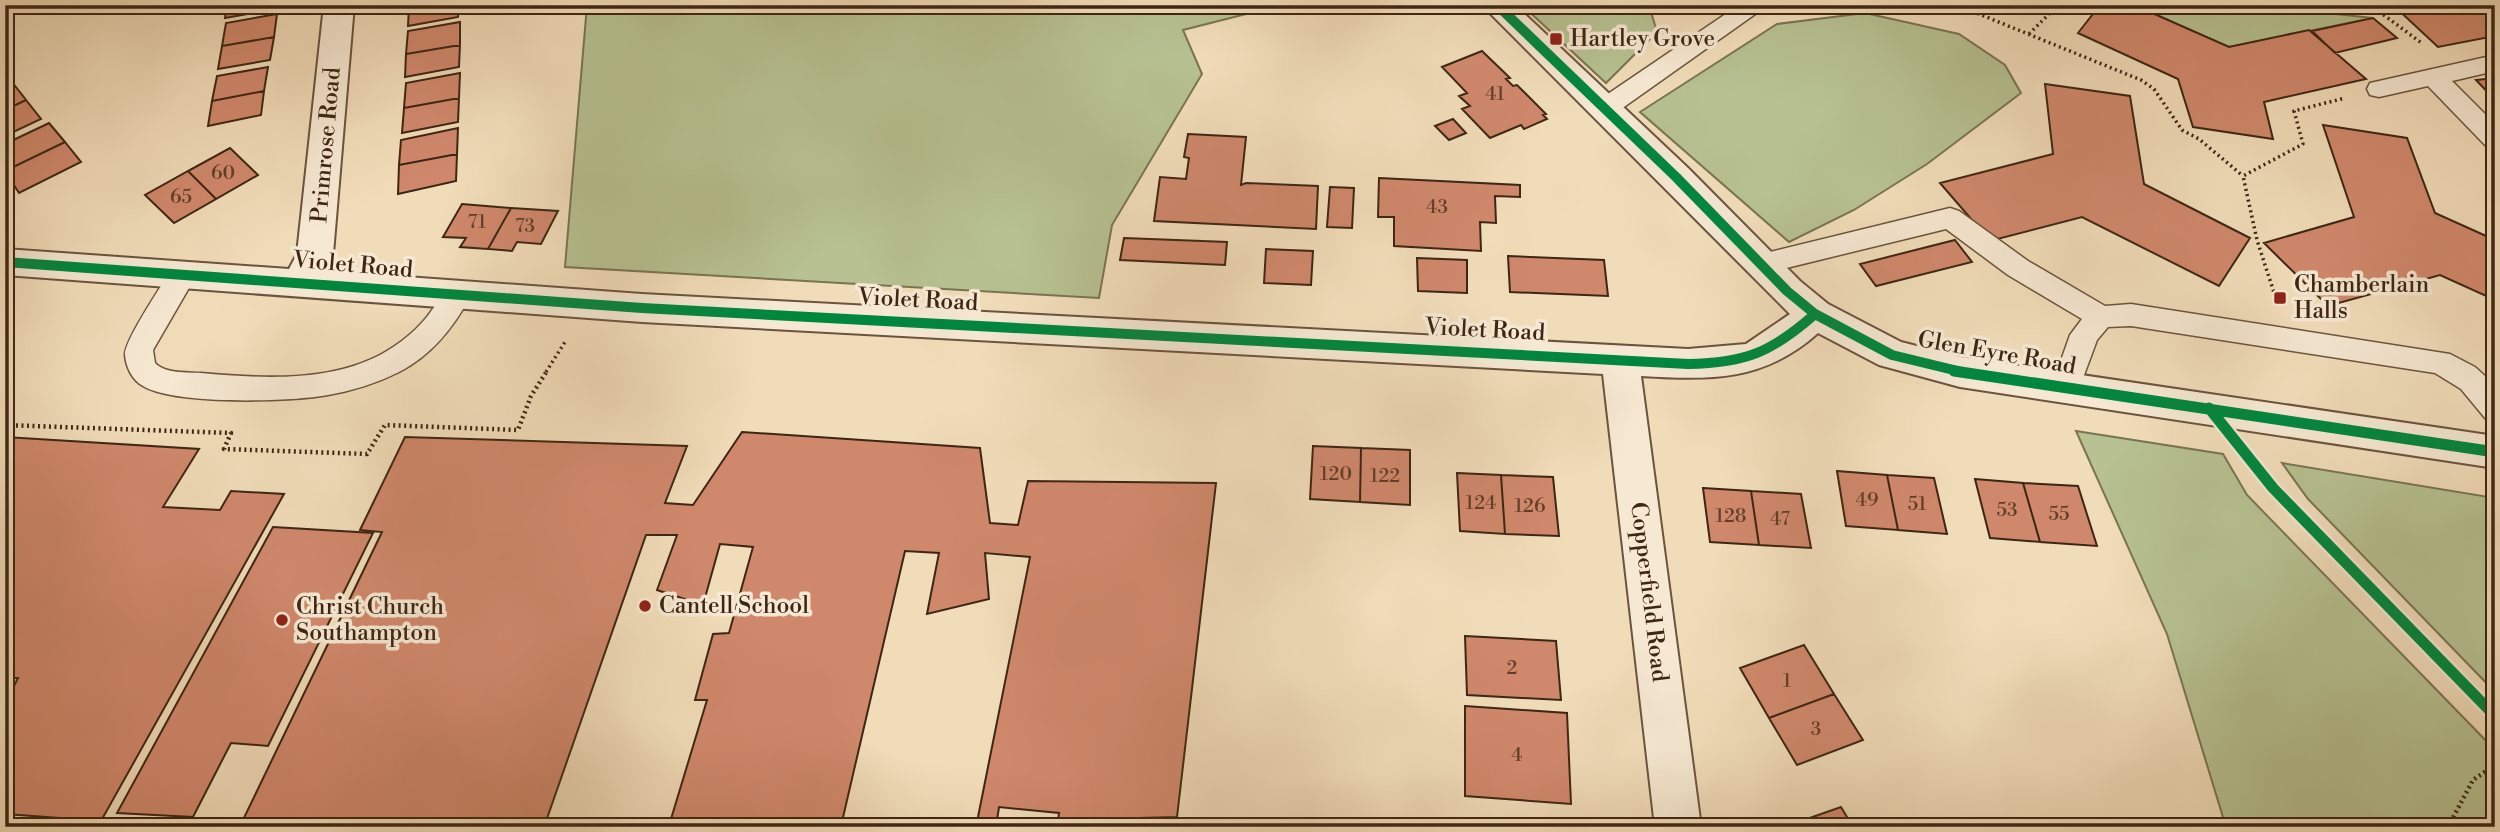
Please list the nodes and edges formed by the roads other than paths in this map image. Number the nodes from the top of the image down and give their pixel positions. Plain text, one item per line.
1 (339, 5) edge
2 (1497, 5) edge
3 (1756, 5) edge
4 (2495, 63) edge
5 (2443, 73) junction
6 (2379, 89) road end
7 (1605, 108) junction
8 (2495, 140) edge
9 (5, 262) edge
10 (1762, 264) junction
11 (183, 274) junction
12 (301, 281) junction
13 (457, 295) junction
14 (1815, 314) junction
15 (2101, 317) junction
16 (1620, 358) junction
17 (2495, 371) edge
18 (2465, 373) junction
19 (2067, 386) junction
20 (2495, 409) edge
21 (2495, 452) edge
22 (1678, 827) edge

1 - 12 street, Primrose Road
2 - 7 street, Glen Eyre Road
3 - 7 lane
4 - 5 lane
5 - 6 lane
5 - 8 lane
7 - 10 street, Glen Eyre Road
9 - 11 street, Violet Road
10 - 14 street, Glen Eyre Road
10 - 15 lane
11 - 12 street, Violet Road
11 - 13 lane
12 - 13 street, Violet Road
13 - 16 street, Violet Road
14 - 16 street, Violet Road
14 - 19 street, Glen Eyre Road
15 - 18 lane
15 - 19 lane
16 - 22 street, Copperfield Road
17 - 18 lane
18 - 20 lane
19 - 21 street, Glen Eyre Road

